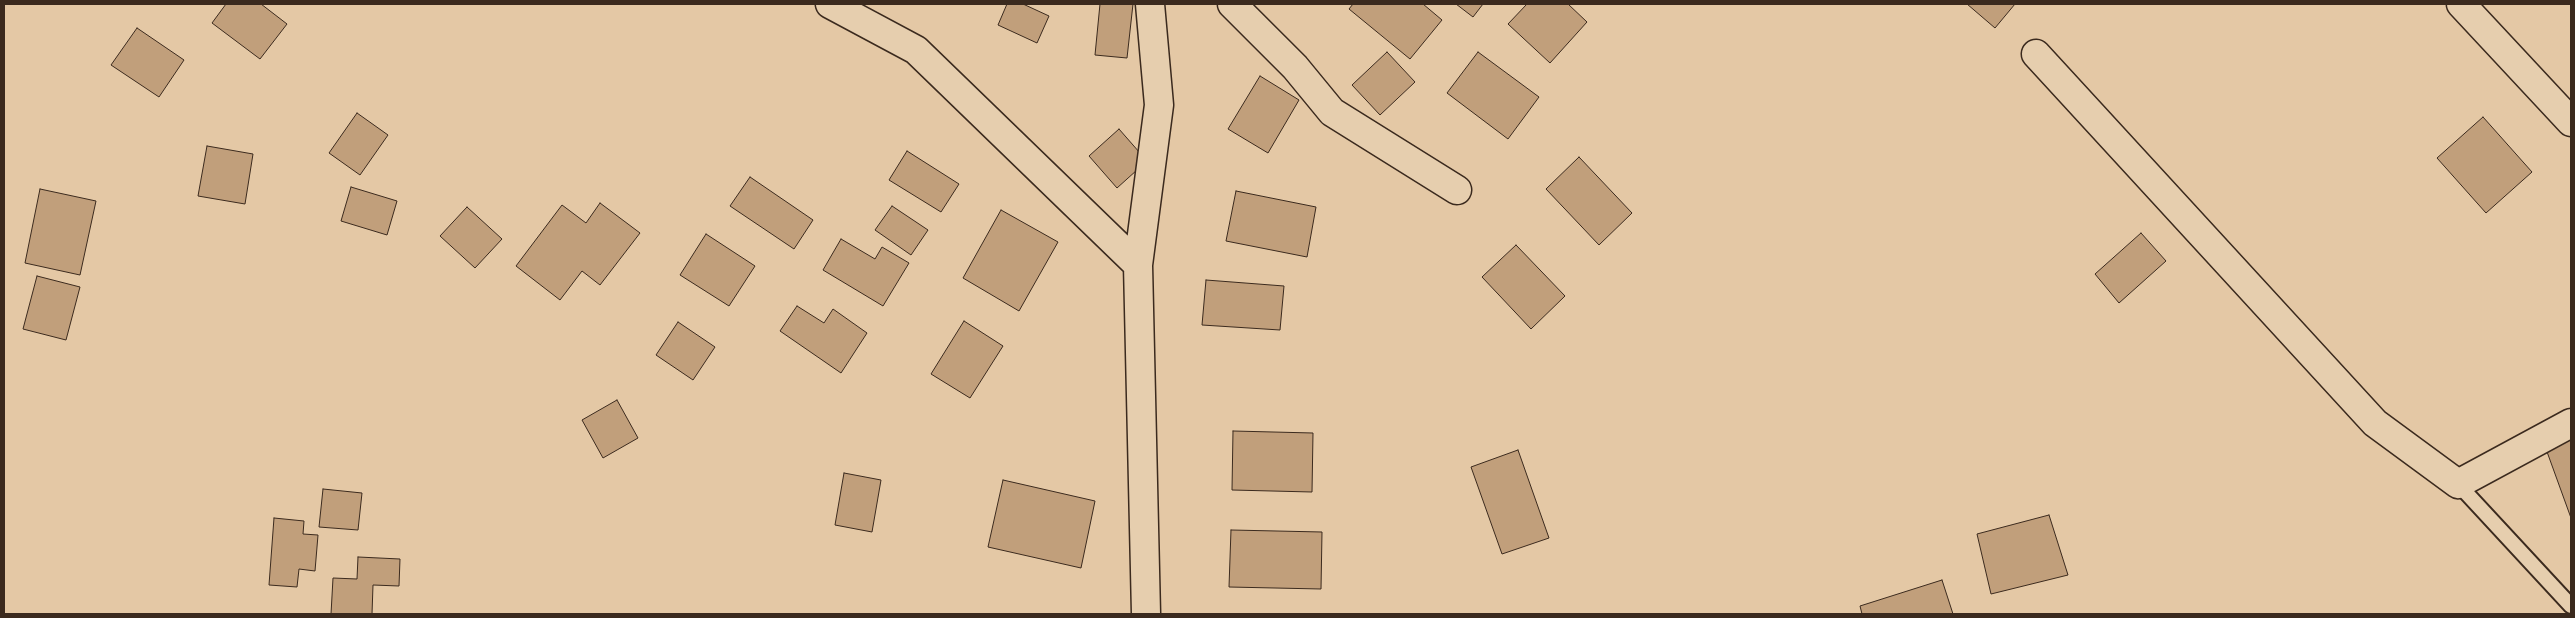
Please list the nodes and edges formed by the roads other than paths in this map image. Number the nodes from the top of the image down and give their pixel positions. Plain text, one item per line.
1 (830, 4) edge
2 (1232, 4) edge
3 (2460, 4) edge
4 (1152, 6) edge
5 (2036, 54) dead end
6 (2571, 122) edge
7 (1457, 190) dead end
8 (1138, 265) junction
9 (2571, 423) edge
10 (2458, 484) junction
11 (2571, 606) edge
12 (1146, 614) edge

1 - 8 street
2 - 7 street
3 - 6 street
4 - 8 street
5 - 10 street
8 - 12 street
9 - 10 street
10 - 11 lane

